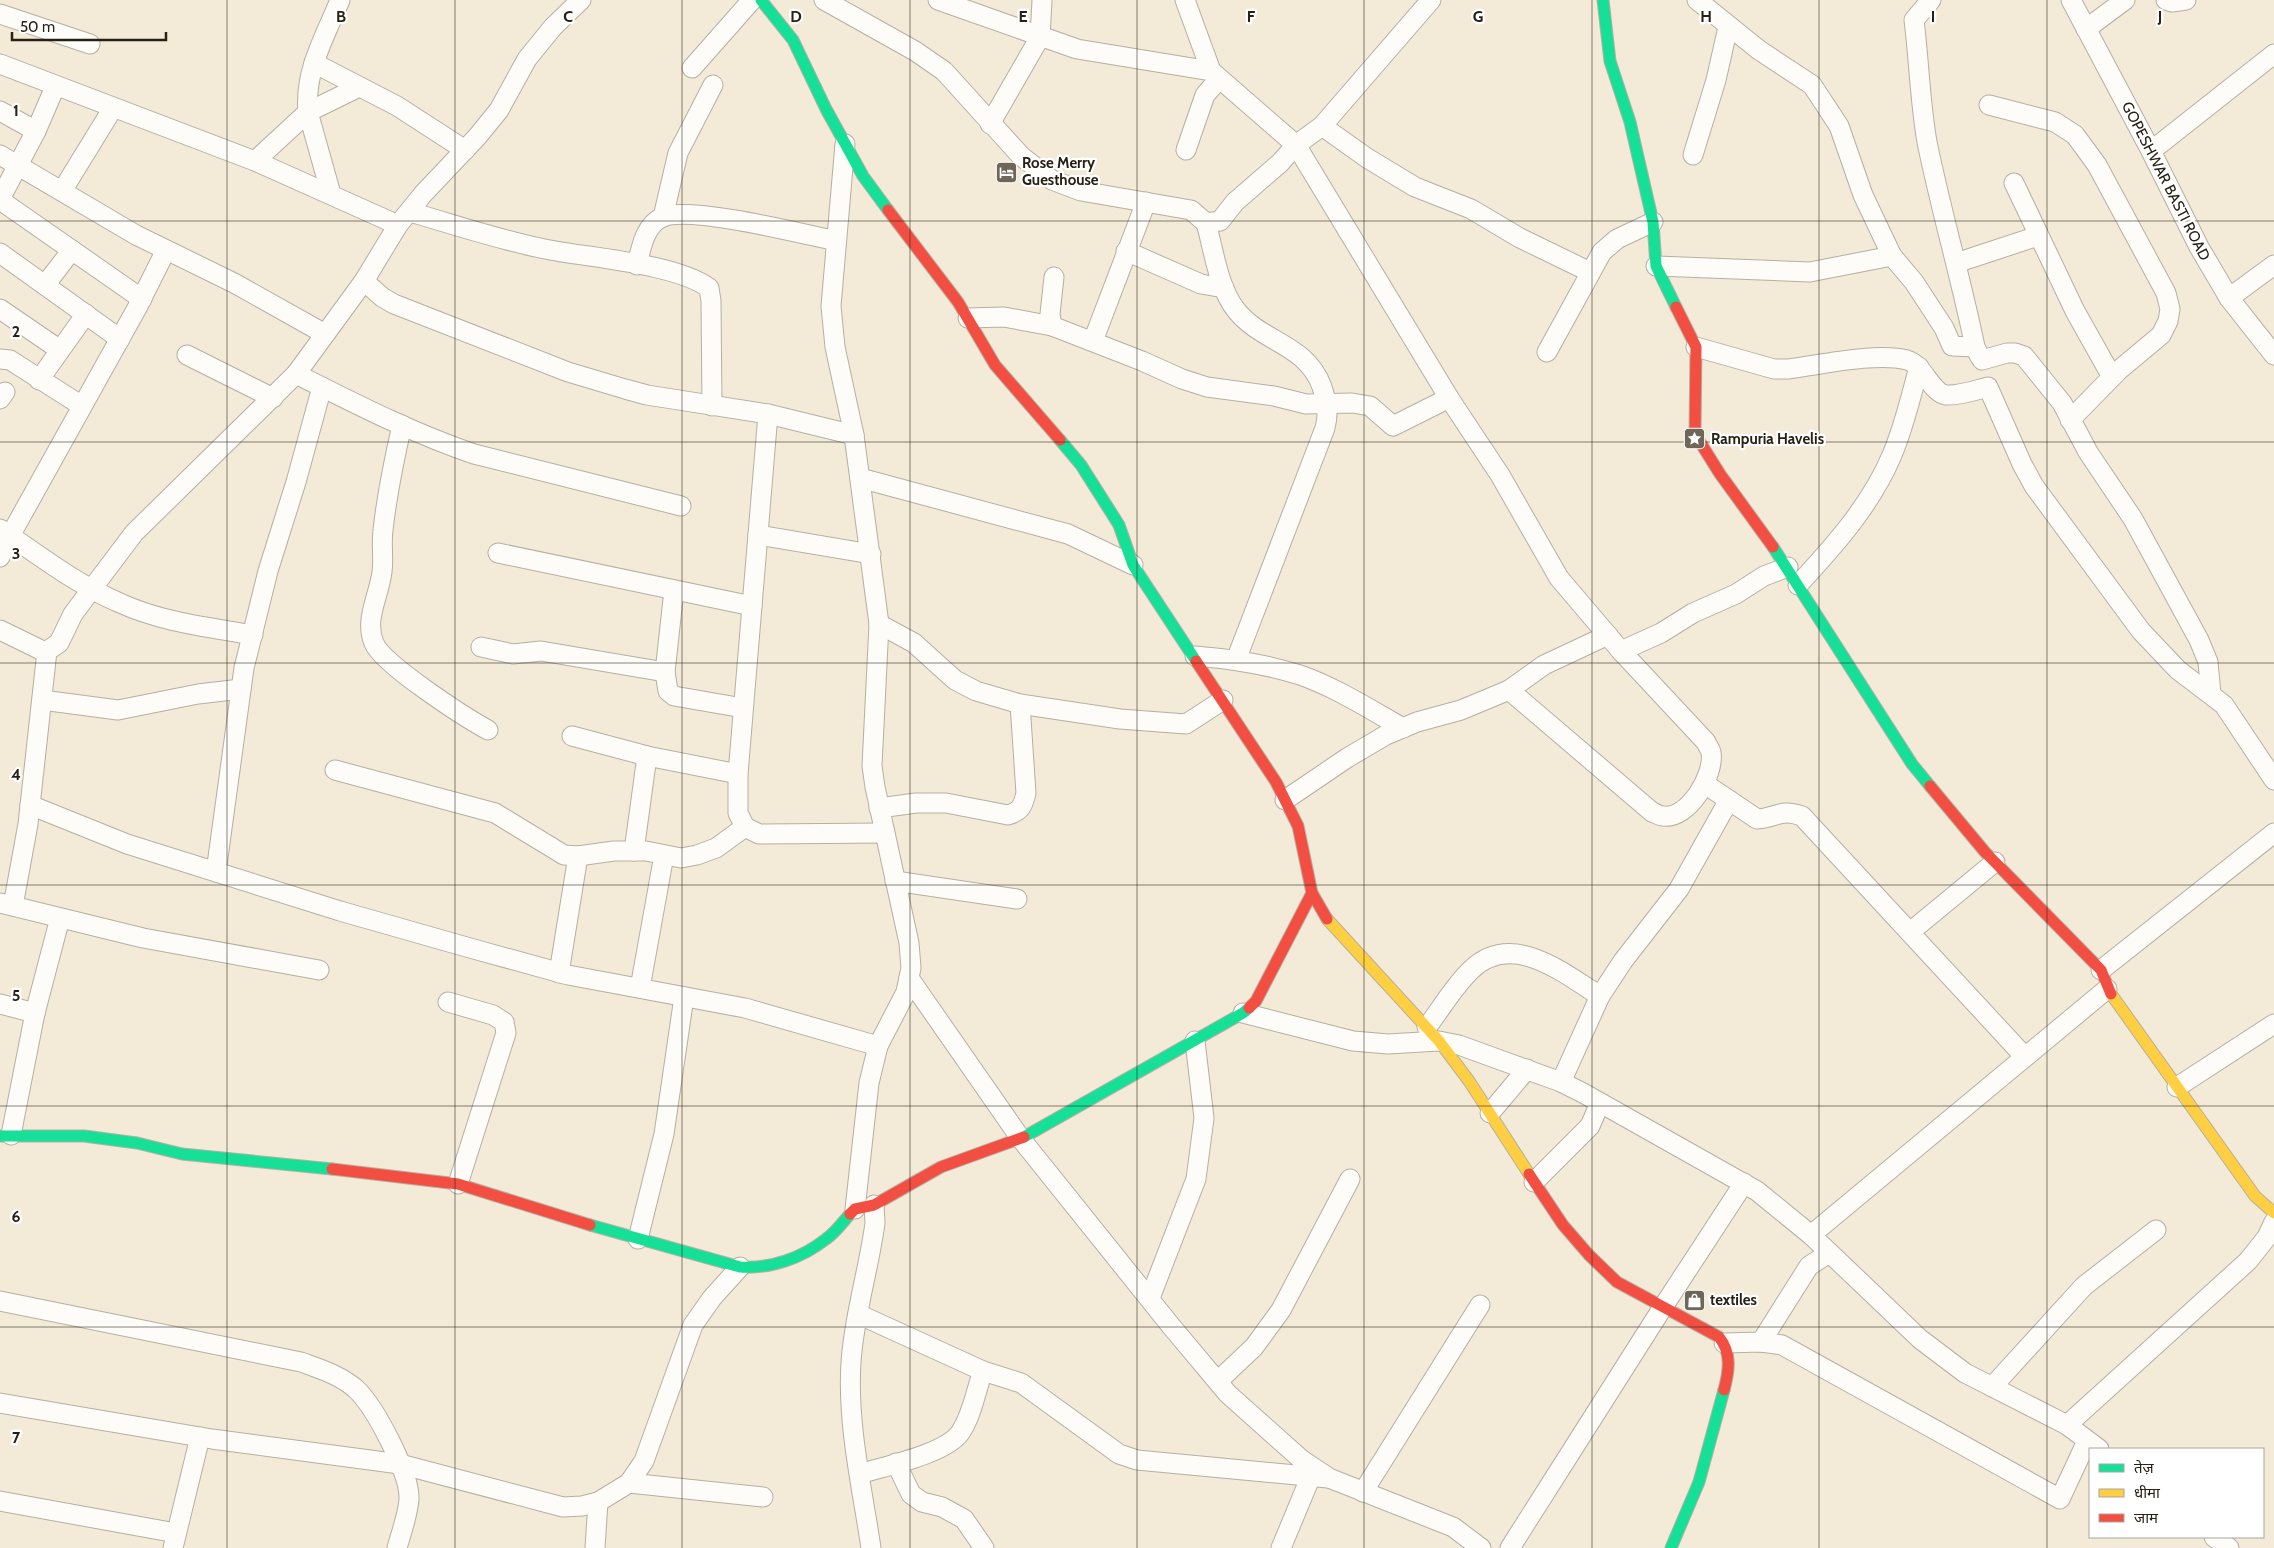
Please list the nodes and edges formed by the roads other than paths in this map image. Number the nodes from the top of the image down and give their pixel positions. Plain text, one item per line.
1 (340, 0) edge
2 (581, 0) edge
3 (752, 0) edge
4 (761, 0) edge
5 (824, 0) edge
6 (938, 0) edge
7 (1042, 0) edge
8 (1185, 0) edge
9 (1603, 0) edge
10 (1697, 0) edge
11 (1931, 0) edge
12 (2070, 0) edge
13 (2125, 0) edge
14 (2166, 0) edge
15 (2186, 0) edge
16 (1423, 3) edge
17 (2, 14) edge
18 (1728, 27) junction
19 (2086, 29) junction
20 (1040, 37) junction
21 (90, 44) dead end
22 (2274, 54) edge
23 (314, 63) junction
24 (0, 64) edge
25 (692, 68) dead end
26 (1215, 75) junction
27 (713, 85) dead end
28 (55, 87) junction
29 (359, 87) junction
30 (1989, 105) dead end
31 (113, 108) junction
32 (0, 111) edge
33 (308, 112) junction
34 (990, 124) junction
35 (1322, 126) junction
36 (36, 131) junction
37 (845, 144) junction
38 (1296, 145) junction
39 (465, 150) junction
40 (1186, 150) dead end
41 (2151, 151) junction
42 (0, 155) edge
43 (1693, 155) dead end
44 (255, 161) junction
45 (18, 165) junction
46 (2014, 183) dead end
47 (62, 191) junction
48 (330, 194) junction
49 (0, 200) edge
50 (1146, 202) junction
51 (663, 217) junction
52 (404, 218) junction
53 (1653, 222) junction
54 (1206, 224) junction
55 (2038, 236) junction
56 (836, 241) junction
57 (72, 250) junction
58 (166, 250) junction
59 (1126, 251) junction
60 (0, 253) edge
61 (1892, 256) junction
62 (1956, 263) junction
63 (637, 265) junction
64 (2274, 265) edge
65 (1656, 266) junction
66 (1590, 272) junction
67 (1054, 277) dead end
68 (364, 281) junction
69 (45, 285) junction
70 (1224, 288) junction
71 (2229, 298) junction
72 (142, 299) junction
73 (0, 309) edge
74 (86, 314) junction
75 (968, 318) junction
76 (1052, 326) junction
77 (325, 334) junction
78 (120, 339) junction
79 (1093, 341) junction
80 (1696, 348) junction
81 (60, 350) junction
82 (1547, 352) dead end
83 (1979, 354) junction
84 (2274, 354) edge
85 (187, 355) dead end
86 (0, 359) edge
87 (1919, 367) junction
88 (296, 374) junction
89 (2112, 377) junction
90 (39, 380) junction
91 (322, 387) junction
92 (1988, 387) junction
93 (273, 398) junction
94 (1449, 398) junction
95 (1328, 405) junction
96 (82, 406) junction
97 (712, 406) junction
98 (768, 414) junction
99 (2070, 420) junction
100 (402, 425) junction
101 (854, 435) junction
102 (860, 478) junction
103 (682, 506) dead end
104 (5, 533) edge
105 (758, 535) junction
106 (498, 553) dead end
107 (871, 554) junction
108 (0, 557) edge
109 (1133, 565) junction
110 (1788, 566) junction
111 (1798, 585) junction
112 (91, 589) junction
113 (674, 590) junction
114 (752, 606) junction
115 (879, 624) junction
116 (0, 630) edge
117 (252, 635) junction
118 (1608, 635) junction
119 (481, 647) dead end
120 (1621, 651) junction
121 (48, 652) junction
122 (1195, 656) junction
123 (1236, 660) junction
124 (665, 672) junction
125 (241, 689) junction
126 (1509, 690) junction
127 (2211, 694) junction
128 (42, 700) junction
129 (1223, 700) junction
130 (1020, 704) junction
131 (744, 708) junction
132 (1403, 728) junction
133 (488, 730) dead end
134 (572, 736) dead end
135 (647, 756) junction
136 (335, 770) dead end
137 (738, 774) junction
138 (2274, 780) edge
139 (1705, 784) junction
140 (1285, 800) junction
141 (1729, 800) junction
142 (30, 805) junction
143 (879, 808) junction
144 (745, 827) junction
145 (885, 833) junction
146 (2274, 833) edge
147 (634, 851) junction
148 (664, 855) junction
149 (578, 856) junction
150 (1995, 862) junction
151 (216, 872) junction
152 (895, 881) junction
153 (1312, 893) junction
154 (1016, 899) dead end
155 (7, 904) edge
156 (60, 918) junction
157 (1910, 932) junction
158 (319, 970) dead end
159 (2101, 970) junction
160 (559, 973) junction
161 (909, 978) junction
162 (640, 988) junction
163 (2107, 989) junction
164 (1600, 996) junction
165 (684, 997) junction
166 (448, 1002) dead end
167 (0, 1004) edge
168 (35, 1013) junction
169 (1243, 1013) junction
170 (2274, 1024) edge
171 (1433, 1034) junction
172 (1195, 1041) junction
173 (878, 1046) junction
174 (2025, 1057) junction
175 (1527, 1068) junction
176 (1561, 1082) junction
177 (2176, 1087) junction
178 (1600, 1102) junction
179 (1490, 1113) junction
180 (6, 1136) edge
181 (1021, 1139) junction
182 (1350, 1179) dead end
183 (1534, 1182) junction
184 (1744, 1183) junction
185 (458, 1184) junction
186 (874, 1205) junction
187 (855, 1209) junction
188 (2274, 1213) edge
189 (2274, 1222) edge
190 (2156, 1230) dead end
191 (1811, 1235) junction
192 (638, 1240) junction
193 (1829, 1253) junction
194 (740, 1267) junction
195 (1150, 1298) junction
196 (0, 1301) edge
197 (1480, 1305) dead end
198 (1663, 1307) junction
199 (858, 1314) junction
200 (1761, 1342) junction
201 (1724, 1343) junction
202 (983, 1371) junction
203 (1218, 1381) junction
204 (1992, 1387) junction
205 (0, 1403) edge
206 (2067, 1425) junction
207 (200, 1437) junction
208 (2093, 1445) edge
209 (2089, 1452) edge
210 (896, 1463) junction
211 (400, 1464) junction
212 (860, 1474) junction
213 (1320, 1477) junction
214 (629, 1483) junction
215 (1363, 1492) junction
216 (764, 1497) dead end
217 (0, 1501) edge
218 (598, 1502) junction
219 (2215, 1538) edge
220 (174, 1540) edge
221 (397, 1548) edge
222 (595, 1548) edge
223 (871, 1548) edge
224 (984, 1548) edge
225 (1280, 1548) edge
226 (1481, 1548) edge
227 (1510, 1548) edge
228 (1671, 1548) edge
229 (2229, 1548) edge

1 - 23 street
2 - 39 street
3 - 25 street
4 - 37 street
5 - 34 street
6 - 20 street
7 - 20 street
8 - 26 street
9 - 53 street
10 - 18 street
11 - 62 street
12 - 19 street, GOPESHWAR BASTI ROAD
13 - 19 street
14 - 15 street
16 - 35 street
17 - 21 street
18 - 43 street
18 - 61 street
19 - 41 street, GOPESHWAR BASTI ROAD
20 - 26 street
20 - 34 street
22 - 41 street
23 - 29 street
23 - 33 street
24 - 28 street
26 - 38 street
26 - 40 street
27 - 51 street
28 - 31 street
28 - 36 street
29 - 33 street
29 - 39 street
30 - 89 street
31 - 44 street
31 - 47 street
32 - 36 street
33 - 44 street
33 - 48 street
34 - 50 street
35 - 38 street
35 - 66 street
36 - 45 street
37 - 56 street
37 - 75 street
38 - 54 street
38 - 94 street
39 - 52 street
41 - 71 street, GOPESHWAR BASTI ROAD
42 - 45 street
44 - 48 street
45 - 47 street
45 - 49 street
46 - 55 street
47 - 58 street
48 - 52 street
49 - 57 street
50 - 54 street
50 - 59 street
51 - 56 street
51 - 63 street
52 - 63 street
52 - 68 street
53 - 65 street
53 - 66 street
54 - 70 street
55 - 62 street
55 - 89 street
56 - 101 street
57 - 69 street
57 - 72 street
58 - 72 street
58 - 77 street
59 - 70 street
59 - 79 street
60 - 69 street
61 - 65 street
61 - 83 street
62 - 83 street
63 - 97 street
64 - 71 street
65 - 80 street
66 - 82 street
67 - 76 street
68 - 77 street
68 - 97 street
69 - 74 street
70 - 95 street
71 - 84 street, GOPESHWAR BASTI ROAD
72 - 78 street
73 - 81 street
74 - 78 street
74 - 81 street
75 - 76 street
75 - 109 street
76 - 79 street
77 - 88 street
78 - 96 street
79 - 95 street
80 - 87 street
80 - 110 street
81 - 90 street
83 - 92 street
83 - 99 street
85 - 93 street
86 - 90 street
87 - 92 street
87 - 111 street
88 - 91 street
88 - 93 street
89 - 99 street
90 - 96 street
91 - 100 street
91 - 117 street
92 - 127 street
93 - 112 street
94 - 95 street
94 - 118 street
95 - 123 street
96 - 104 street
97 - 98 street
98 - 101 street
98 - 105 street
99 - 127 street
100 - 103 street
100 - 133 street
101 - 102 street
102 - 107 street
102 - 109 street
104 - 108 street
104 - 112 street
105 - 107 street
105 - 114 street
106 - 113 street
107 - 115 street
109 - 122 street
110 - 111 street
110 - 120 street
111 - 150 street
112 - 117 street
112 - 121 street
113 - 114 street
113 - 124 street
114 - 131 street
115 - 130 street
115 - 143 street
116 - 121 street
117 - 125 street
118 - 120 street
118 - 126 street
119 - 124 street
120 - 139 street
121 - 128 street
122 - 123 street
122 - 129 street
123 - 132 street
124 - 131 street
125 - 128 street
125 - 151 street
126 - 132 street
126 - 139 street
127 - 138 street
128 - 142 street
129 - 130 street
129 - 140 street
130 - 143 street
131 - 137 street
132 - 140 street
134 - 135 street
135 - 137 street
135 - 147 street
136 - 149 street
137 - 144 street
139 - 141 street
140 - 153 street
141 - 157 street
141 - 164 street
142 - 151 street
142 - 155 street
143 - 145 street
144 - 145 street
144 - 148 street
145 - 152 street
146 - 159 street
147 - 148 street
147 - 149 street
148 - 162 street
149 - 160 street
150 - 157 street
150 - 159 street
151 - 160 street
152 - 154 street
152 - 161 street
153 - 169 street
153 - 171 street
155 - 156 street
156 - 158 street
156 - 168 street
157 - 174 street
159 - 163 street
160 - 162 street
161 - 173 street
161 - 181 street
162 - 165 street
163 - 174 street
163 - 177 street
164 - 171 street
164 - 176 street
165 - 173 street
165 - 192 street
166 - 185 street
167 - 168 street
168 - 180 street
169 - 171 street
169 - 172 street
170 - 177 street
171 - 175 street
171 - 179 street
172 - 181 street
172 - 195 street
173 - 187 street
174 - 191 street
175 - 176 street
175 - 179 street
176 - 178 street
177 - 188 street
178 - 183 street
178 - 184 street
179 - 183 street
180 - 185 street
181 - 186 street
181 - 195 street
182 - 203 street
183 - 198 street
184 - 191 street
184 - 198 street
185 - 192 street
186 - 187 street
186 - 199 street
187 - 194 street
189 - 206 street
190 - 204 street
191 - 193 street
192 - 194 street
193 - 200 street
193 - 204 street
194 - 214 street
195 - 203 street
196 - 211 street
197 - 215 street
198 - 201 street
198 - 227 street
199 - 202 street
199 - 212 street
200 - 201 street
200 - 209 street
201 - 228 street
202 - 210 street
202 - 213 street
203 - 213 street
204 - 206 street
205 - 207 street
206 - 208 street
207 - 211 street
207 - 220 street
210 - 212 street
210 - 224 street
211 - 218 street
211 - 221 street
212 - 223 street
213 - 215 street
213 - 225 street
214 - 216 street
214 - 218 street
215 - 226 street
217 - 220 street
218 - 222 street
219 - 229 street

